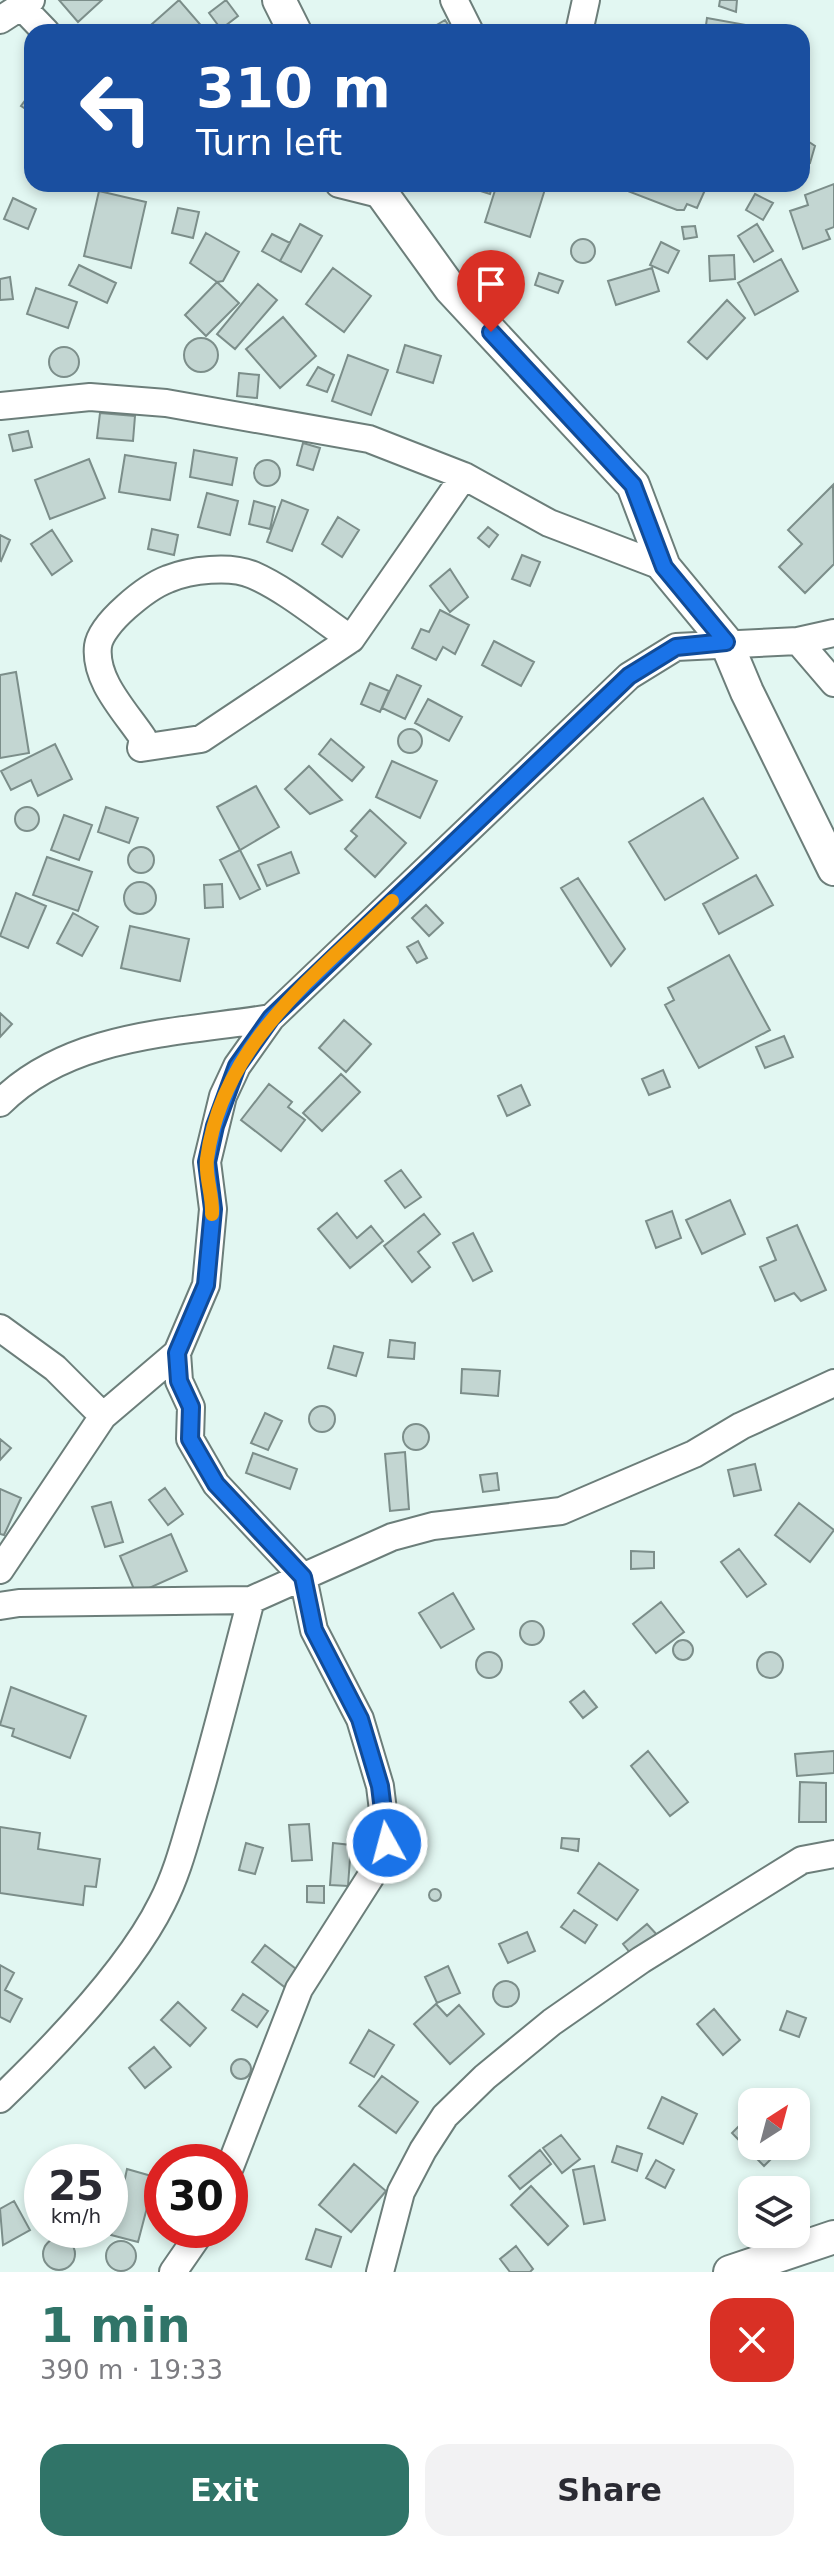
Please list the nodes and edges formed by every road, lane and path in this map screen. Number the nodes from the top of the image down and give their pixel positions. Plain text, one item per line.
1 (279, 0) edge
2 (454, 0) edge
3 (586, 0) edge
4 (18, 9) edge
5 (36, 24) edge
6 (291, 24) edge
7 (466, 24) edge
8 (581, 24) edge
9 (381, 192) edge
10 (0, 406) edge
11 (464, 476) junction
12 (664, 567) junction
13 (834, 633) edge
14 (351, 639) junction
15 (798, 641) junction
16 (726, 642) junction
17 (834, 683) edge
18 (834, 869) edge
19 (271, 1018) junction
20 (0, 1103) edge
21 (0, 1328) edge
22 (177, 1353) junction
23 (834, 1383) edge
24 (103, 1416) junction
25 (0, 1570) edge
26 (303, 1577) junction
27 (251, 1600) junction
28 (0, 1606) edge
29 (834, 1854) edge
30 (0, 2099) edge
31 (239, 2144) edge
32 (834, 2237) edge
33 (190, 2248) edge
34 (173, 2272) edge
35 (380, 2272) edge
36 (730, 2272) edge

1 - 6 street
2 - 7 street
3 - 8 street
4 - 5 street
9 - 12 street
10 - 11 street
11 - 12 street
11 - 14 street
12 - 16 street
13 - 15 street
14 - 14 street
15 - 16 street
15 - 17 street
16 - 18 street
16 - 19 street
19 - 20 street
19 - 22 street
21 - 24 street
22 - 24 street
22 - 26 street
23 - 26 street
24 - 25 street
26 - 27 street
26 - 31 street
27 - 28 street
27 - 30 street
29 - 35 street
32 - 36 street
33 - 34 street

